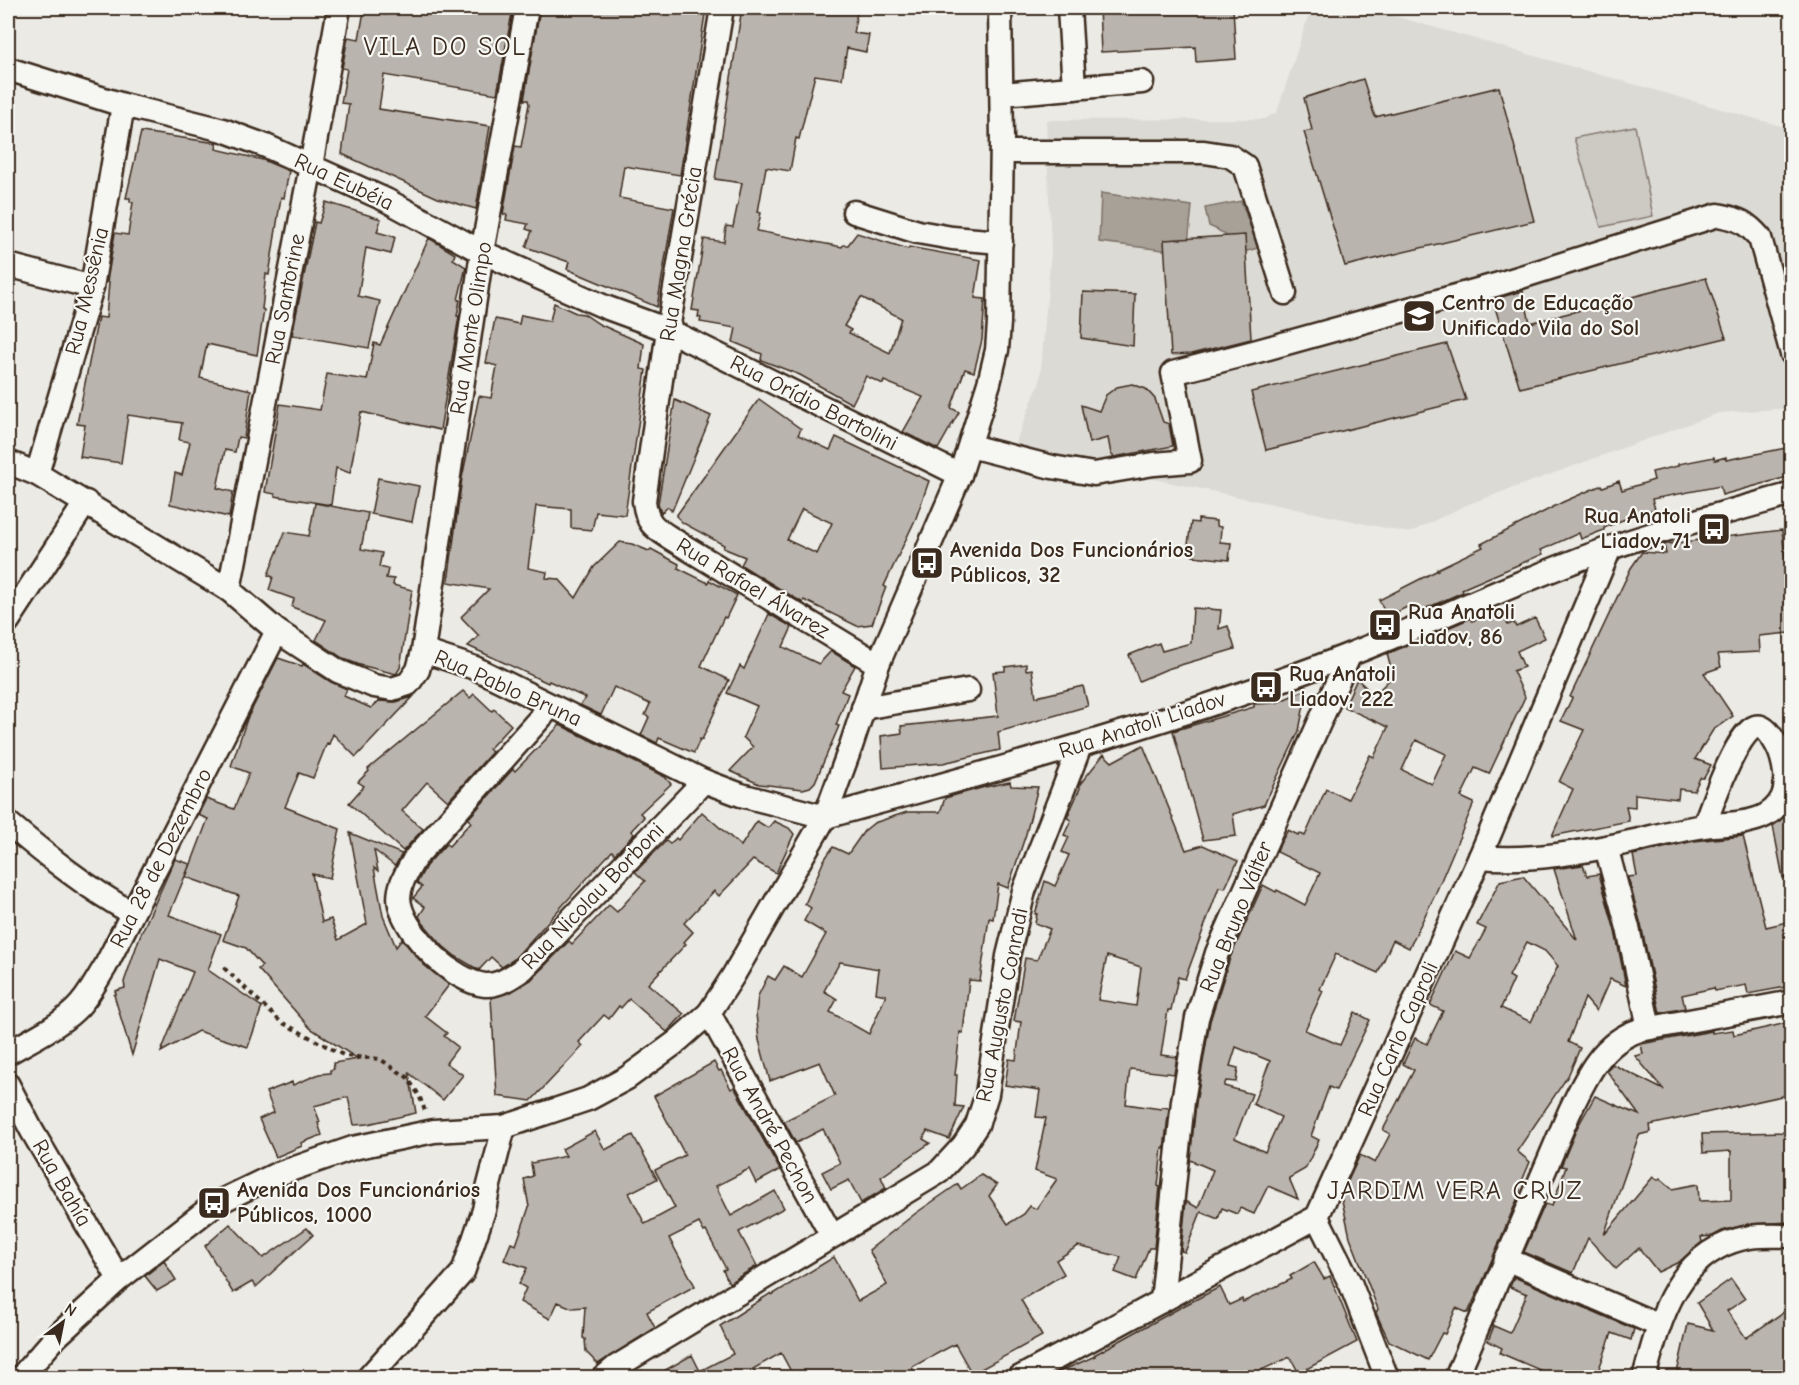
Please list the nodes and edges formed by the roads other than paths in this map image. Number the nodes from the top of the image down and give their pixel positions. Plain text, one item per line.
1 (339, 8) edge
2 (527, 8) edge
3 (722, 8) edge
4 (1000, 8) edge
5 (1069, 8) edge
6 (8, 69) edge
7 (1142, 82) dead end
8 (1074, 88) junction
9 (1002, 93) junction
10 (123, 105) junction
11 (1002, 152) junction
12 (311, 166) junction
13 (854, 212) dead end
14 (1001, 242) junction
15 (482, 252) junction
16 (8, 265) edge
17 (92, 287) junction
18 (1285, 293) dead end
19 (668, 330) junction
20 (1791, 354) edge
21 (970, 446) junction
22 (8, 462) edge
23 (38, 474) junction
24 (960, 475) junction
25 (1791, 494) edge
26 (644, 501) joint
27 (86, 502) junction
28 (1610, 548) junction
29 (229, 590) junction
30 (8, 621) edge
31 (278, 631) junction
32 (423, 651) junction
33 (1350, 656) junction
34 (878, 664) junction
35 (968, 690) dead end
36 (551, 706) junction
37 (863, 708) junction
38 (1080, 746) junction
39 (1787, 761) edge
40 (704, 781) junction
41 (825, 817) junction
42 (8, 823) edge
43 (1704, 826) junction
44 (1606, 847) junction
45 (1480, 857) junction
46 (132, 913) junction
47 (1791, 1002) edge
48 (709, 1013) junction
49 (1649, 1028) junction
50 (8, 1053) edge
51 (8, 1085) edge
52 (504, 1126) junction
53 (1317, 1217) junction
54 (832, 1236) junction
55 (1791, 1236) edge
56 (1506, 1258) junction
57 (119, 1279) junction
58 (1162, 1301) junction
59 (1658, 1325) junction
60 (610, 1372) edge
61 (20, 1377) edge
62 (368, 1377) edge
63 (1019, 1377) edge
64 (1387, 1377) edge
65 (1456, 1377) edge
66 (1644, 1377) edge

1 - 12 street, Rua Santorine
2 - 15 street, Rua Monte Olimpo
3 - 19 street, Rua Magna Grécia
4 - 9 street
5 - 8 street
6 - 10 street, Rua Eubéia
7 - 8 street
8 - 9 street
9 - 11 street
10 - 12 street, Rua Eubéia
10 - 17 street, Rua Messênia
11 - 14 street
11 - 18 street
12 - 15 street, Rua Eubéia
12 - 29 street, Rua Santorine
13 - 14 street
14 - 21 street
15 - 19 street, Rua Eubéia
15 - 32 street, Rua Monte Olimpo
16 - 17 street
17 - 23 street, Rua Messênia
19 - 24 street, Rua Orídio Bartolini
19 - 26 street, Rua Magna Grécia
20 - 21 street
21 - 24 street
22 - 23 street, Rua Pablo Bruna
23 - 27 street, Rua Pablo Bruna
24 - 34 street
25 - 28 street, Rua Anatoli Liadov
26 - 34 street, Rua Rafael Álvarez
27 - 29 street, Rua Pablo Bruna
27 - 30 street
28 - 33 street, Rua Anatoli Liadov
28 - 45 street, Rua Carlo Caproli
29 - 31 street, Rua Pablo Bruna
31 - 32 street, Rua Pablo Bruna
31 - 46 street, Rua 28 de Dezembro
32 - 36 street, Rua Pablo Bruna
33 - 38 street, Rua Anatoli Liadov
33 - 58 street, Rua Bruno Válter
34 - 37 street
35 - 37 street
36 - 40 street, Rua Pablo Bruna
36 - 40 street, Rua Nicolau Borboni
37 - 41 street
38 - 41 street, Rua Anatoli Liadov
38 - 54 street, Rua Augusto Conradi
39 - 43 street
39 - 43 street
40 - 41 street, Rua Pablo Bruna
41 - 48 street
42 - 46 street
43 - 44 street
44 - 45 street
44 - 49 street
45 - 53 street, Rua Carlo Caproli
46 - 50 street, Rua 28 de Dezembro
47 - 49 street
48 - 52 street
48 - 54 street, Rua André Pechon
49 - 56 street
51 - 57 street, Rua Bahía
52 - 57 street
52 - 62 street
53 - 58 street
53 - 64 street
54 - 60 street, Rua Augusto Conradi
55 - 59 street
56 - 59 street
56 - 65 street
57 - 61 street
58 - 63 street
59 - 66 street

